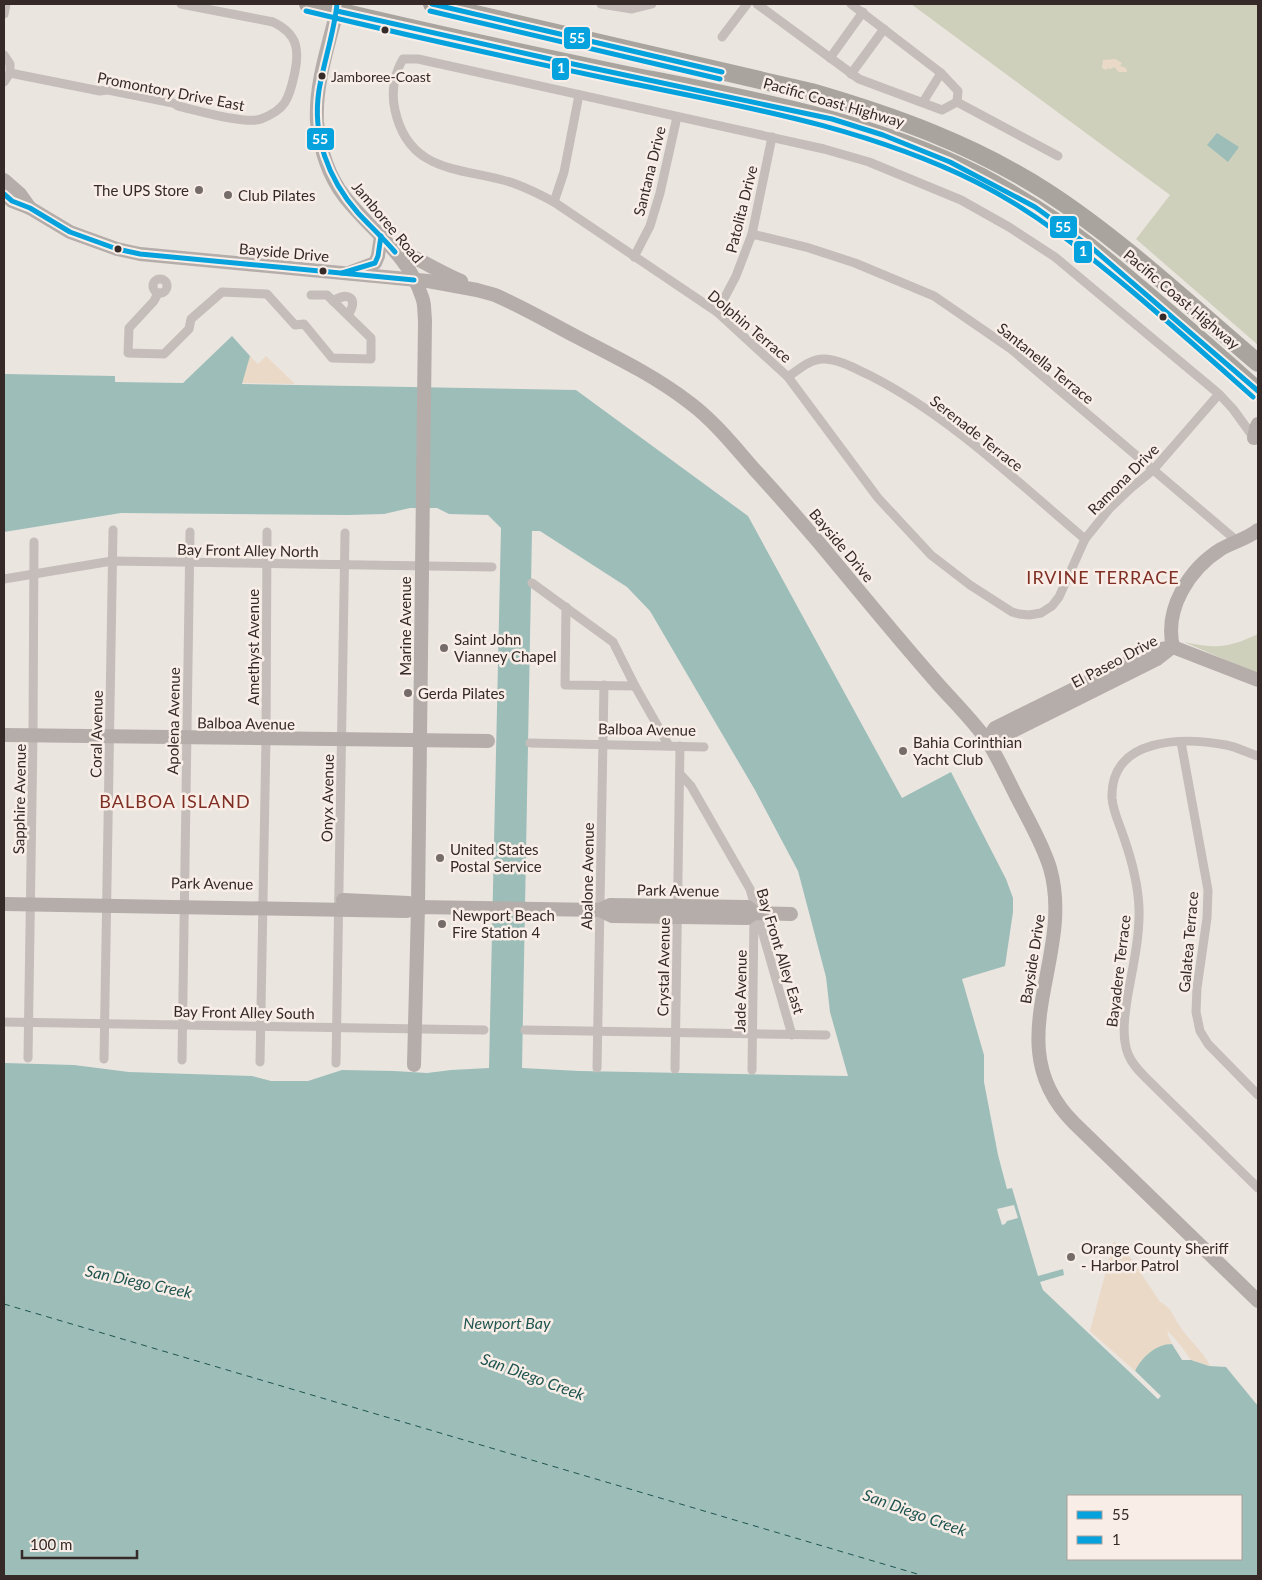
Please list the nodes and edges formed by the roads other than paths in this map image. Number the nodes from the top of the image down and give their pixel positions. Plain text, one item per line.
1 (6, 4) edge
2 (181, 4) edge
3 (308, 4) edge
4 (432, 4) edge
5 (478, 4) edge
6 (601, 4) edge
7 (652, 4) edge
8 (747, 4) edge
9 (757, 4) edge
10 (851, 4) edge
11 (337, 11) junction
12 (863, 12) junction
13 (4, 14) edge
14 (502, 20) junction
15 (884, 29) junction
16 (722, 37) dead end
17 (4, 54) edge
18 (830, 58) junction
19 (10, 73) junction
20 (941, 73) junction
21 (851, 74) junction
22 (4, 82) edge
23 (579, 95) junction
24 (923, 102) junction
25 (957, 102) junction
26 (677, 117) junction
27 (772, 137) junction
28 (1058, 156) dead end
29 (4, 180) edge
30 (4, 194) edge
31 (554, 202) junction
32 (30, 208) junction
33 (752, 234) junction
34 (381, 236) junction
35 (392, 248) junction
36 (634, 257) junction
37 (344, 274) junction
38 (414, 280) junction
39 (477, 290) junction
40 (158, 293) dead end
41 (311, 295) dead end
42 (333, 301) junction
43 (717, 312) junction
44 (348, 316) junction
45 (1258, 363) edge
46 (788, 377) junction
47 (1258, 391) edge
48 (1219, 394) junction
49 (1257, 435) edge
50 (1153, 470) junction
51 (113, 530) dead end
52 (1258, 530) edge
53 (190, 532) dead end
54 (267, 532) dead end
55 (345, 533) dead end
56 (1085, 540) junction
57 (34, 542) dead end
58 (1237, 542) junction
59 (112, 561) junction
60 (190, 562) junction
61 (267, 564) junction
62 (345, 565) junction
63 (421, 566) junction
64 (492, 567) dead end
65 (34, 574) junction
66 (4, 579) edge
67 (532, 583) dead end
68 (566, 607) junction
69 (1041, 613) joint
70 (1173, 647) junction
71 (1258, 680) edge
72 (604, 685) junction
73 (635, 686) junction
74 (4, 735) edge
75 (34, 735) junction
76 (110, 737) junction
77 (186, 738) junction
78 (266, 739) junction
79 (342, 740) junction
80 (987, 740) junction
81 (420, 741) junction
82 (488, 742) dead end
83 (1181, 742) junction
84 (530, 743) dead end
85 (603, 745) junction
86 (669, 746) junction
87 (680, 746) junction
88 (704, 747) dead end
89 (1258, 756) edge
90 (680, 774) junction
91 (4, 896) edge
92 (31, 900) junction
93 (107, 902) junction
94 (185, 903) junction
95 (4, 904) edge
96 (262, 904) junction
97 (339, 905) junction
98 (418, 907) junction
99 (600, 910) junction
100 (678, 912) junction
101 (756, 913) junction
102 (791, 914) dead end
103 (4, 1022) edge
104 (28, 1022) junction
105 (105, 1024) junction
106 (182, 1025) junction
107 (261, 1026) junction
108 (337, 1027) junction
109 (416, 1028) junction
110 (484, 1030) dead end
111 (526, 1030) dead end
112 (598, 1032) junction
113 (675, 1033) junction
114 (753, 1034) junction
115 (792, 1035) junction
116 (826, 1035) dead end
117 (28, 1058) dead end
118 (104, 1059) dead end
119 (182, 1060) dead end
120 (260, 1062) dead end
121 (336, 1064) dead end
122 (414, 1065) dead end
123 (597, 1068) dead end
124 (675, 1069) dead end
125 (752, 1070) dead end
126 (1258, 1094) edge
127 (1258, 1188) edge
128 (1258, 1301) edge

1 - 13 street
2 - 19 street, Promontory Drive East
3 - 11 highway, Pacific Coast Highway
4 - 14 highway, Pacific Coast Highway
5 - 14 highway
6 - 7 street
8 - 16 street
9 - 18 street
10 - 12 street
11 - 34 street, Jamboree Road
11 - 47 highway, Pacific Coast Highway
12 - 15 street
12 - 18 street
14 - 45 highway, Pacific Coast Highway
15 - 20 street
15 - 21 street
17 - 19 street
18 - 21 street
19 - 22 street
20 - 24 street
20 - 25 street
21 - 24 street
23 - 26 street
23 - 31 street
23 - 31 street, Dolphin Terrace
24 - 25 street
25 - 28 street
26 - 27 street
26 - 36 street, Santana Drive
27 - 33 street, Patolita Drive
27 - 48 street
29 - 32 street, Bayside Drive
30 - 32 street, Bayside Drive
31 - 36 street, Dolphin Terrace
32 - 37 street, Bayside Drive
33 - 43 street, Patolita Drive
33 - 50 street, Santanella Terrace
34 - 35 street, Jamboree Road
34 - 37 street
35 - 38 street, Jamboree Road
35 - 39 street
36 - 43 street, Dolphin Terrace
37 - 38 street, Bayside Drive
38 - 39 street, Bayside Drive
38 - 63 street, Marine Avenue
39 - 80 street, Bayside Drive
40 - 44 street
41 - 42 street
42 - 44 street
42 - 44 street
43 - 46 street, Dolphin Terrace
46 - 56 street, Serenade Terrace
46 - 69 street, Dolphin Terrace
48 - 49 street
48 - 50 street, Ramona Drive
50 - 56 street, Ramona Drive
50 - 58 street, Santanella Terrace
51 - 59 street, Coral Avenue
52 - 58 street
53 - 60 street, Apolena Avenue
54 - 61 street, Amethyst Avenue
55 - 62 street, Onyx Avenue
56 - 69 street, Ramona Drive
57 - 65 street, Sapphire Avenue
58 - 70 street
59 - 60 street, Bay Front Alley North
59 - 65 street, Bay Front Alley North
59 - 76 street, Coral Avenue
60 - 61 street, Bay Front Alley North
60 - 77 street, Apolena Avenue
61 - 62 street, Bay Front Alley North
61 - 78 street, Amethyst Avenue
62 - 63 street, Bay Front Alley North
62 - 79 street, Onyx Avenue
63 - 64 street, Bay Front Alley North
63 - 81 street, Marine Avenue
65 - 66 street, Bay Front Alley North
65 - 75 street, Sapphire Avenue
67 - 68 street
68 - 72 street
68 - 73 street
70 - 71 street
70 - 80 street, El Paseo Drive
72 - 73 street
72 - 85 street, Abalone Avenue
73 - 86 street
74 - 75 street, Balboa Avenue
75 - 76 street, Balboa Avenue
75 - 92 street, Sapphire Avenue
76 - 77 street, Balboa Avenue
76 - 93 street, Coral Avenue
77 - 78 street, Balboa Avenue
77 - 94 street, Apolena Avenue
78 - 79 street, Balboa Avenue
78 - 96 street, Amethyst Avenue
79 - 81 street, Balboa Avenue
79 - 97 street, Onyx Avenue
80 - 128 street, Bayside Drive
81 - 82 street, Balboa Avenue
81 - 98 street, Marine Avenue
83 - 89 street, Bayadere Terrace
83 - 126 street, Galatea Terrace
83 - 127 street, Bayadere Terrace
84 - 85 street, Balboa Avenue
85 - 86 street, Balboa Avenue
85 - 99 street, Abalone Avenue
86 - 87 street, Balboa Avenue
87 - 88 street, Balboa Avenue
87 - 90 street, Crystal Avenue
90 - 100 street, Crystal Avenue
90 - 101 street, Bay Front Alley East
91 - 92 street, Park Avenue
92 - 93 street, Park Avenue
92 - 95 street, Park Avenue
92 - 104 street, Sapphire Avenue
93 - 94 street, Park Avenue
93 - 105 street, Coral Avenue
94 - 96 street, Park Avenue
94 - 106 street, Apolena Avenue
96 - 97 street, Park Avenue
96 - 107 street, Amethyst Avenue
97 - 98 street, Park Avenue
97 - 108 street, Onyx Avenue
98 - 99 street, Park Avenue
98 - 109 street, Marine Avenue
99 - 100 street, Park Avenue
99 - 112 street, Abalone Avenue
100 - 101 street, Park Avenue
100 - 113 street, Crystal Avenue
101 - 102 street, Park Avenue
101 - 114 street, Jade Avenue
101 - 115 street, Bay Front Alley East
103 - 104 street, Bay Front Alley South
104 - 105 street, Bay Front Alley South
104 - 117 street, Sapphire Avenue
105 - 106 street, Bay Front Alley South
105 - 118 street, Coral Avenue
106 - 107 street, Bay Front Alley South
106 - 119 street, Apolena Avenue
107 - 108 street, Bay Front Alley South
107 - 120 street, Amethyst Avenue
108 - 109 street, Bay Front Alley South
108 - 121 street, Onyx Avenue
109 - 110 street, Bay Front Alley South
109 - 122 street, Marine Avenue
111 - 112 street
112 - 113 street
112 - 123 street, Abalone Avenue
113 - 114 street
113 - 124 street, Crystal Avenue
114 - 115 street
114 - 125 street, Jade Avenue
115 - 116 street

